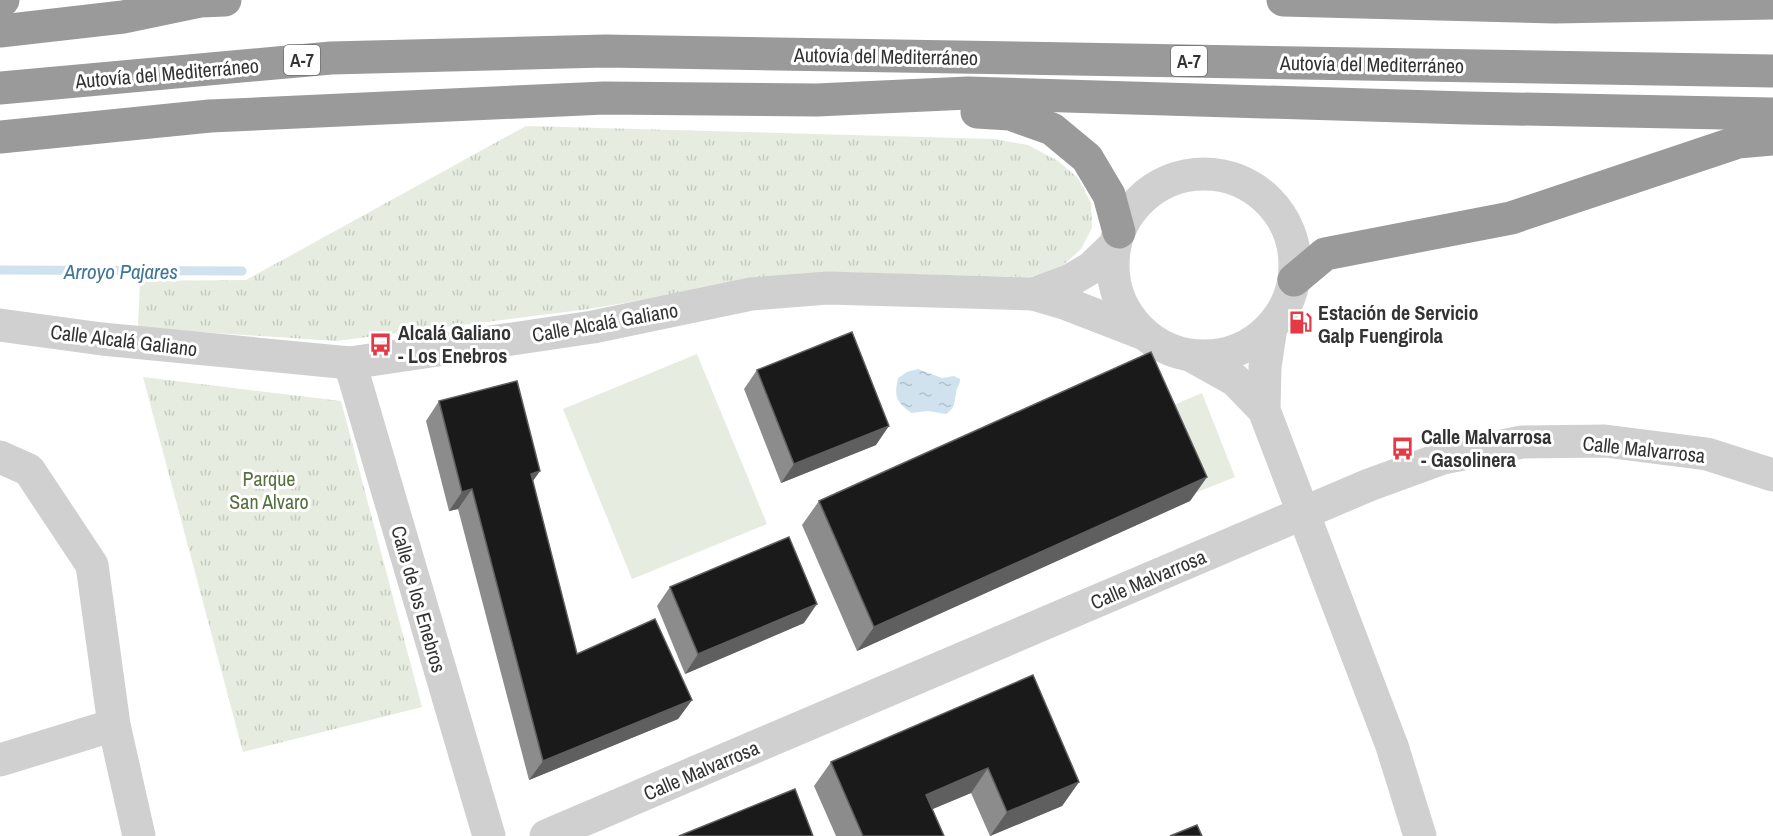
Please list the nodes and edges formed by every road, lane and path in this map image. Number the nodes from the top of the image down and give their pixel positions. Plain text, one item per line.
1 (205, 0) edge
2 (1283, 0) edge
3 (1773, 3) edge
4 (0, 31) edge
5 (1773, 71) edge
6 (0, 88) edge
7 (817, 99) junction
8 (1773, 114) edge
9 (0, 137) edge
10 (1773, 139) edge
11 (1117, 238) junction
12 (1294, 280) junction
13 (1033, 294) junction
14 (0, 325) edge
15 (1271, 327) junction
16 (1142, 333) junction
17 (1192, 356) junction
18 (350, 363) junction
19 (1264, 410) junction
20 (0, 457) edge
21 (1773, 475) edge
22 (1302, 513) junction
23 (114, 725) junction
24 (0, 759) edge
25 (139, 836) edge
26 (489, 836) edge
27 (546, 836) edge
28 (1420, 836) edge

1 - 4 highway
2 - 3 highway
5 - 6 highway, Autovía del Mediterráneo / A-7
7 - 8 highway
7 - 9 highway
7 - 11 highway
10 - 12 highway
11 - 12 street
11 - 13 street, Calle Alcalá Galiano
11 - 16 street
12 - 15 street
13 - 16 street, Calle Alcalá Galiano
13 - 18 street, Calle Alcalá Galiano
14 - 18 street, Calle Alcalá Galiano
15 - 17 street
15 - 19 street
16 - 17 street
17 - 19 street
18 - 26 street, Calle de los Enebros
19 - 22 street
20 - 23 street
21 - 22 street, Calle Malvarrosa
22 - 27 street, Calle Malvarrosa
22 - 28 street
23 - 24 street
23 - 25 street

